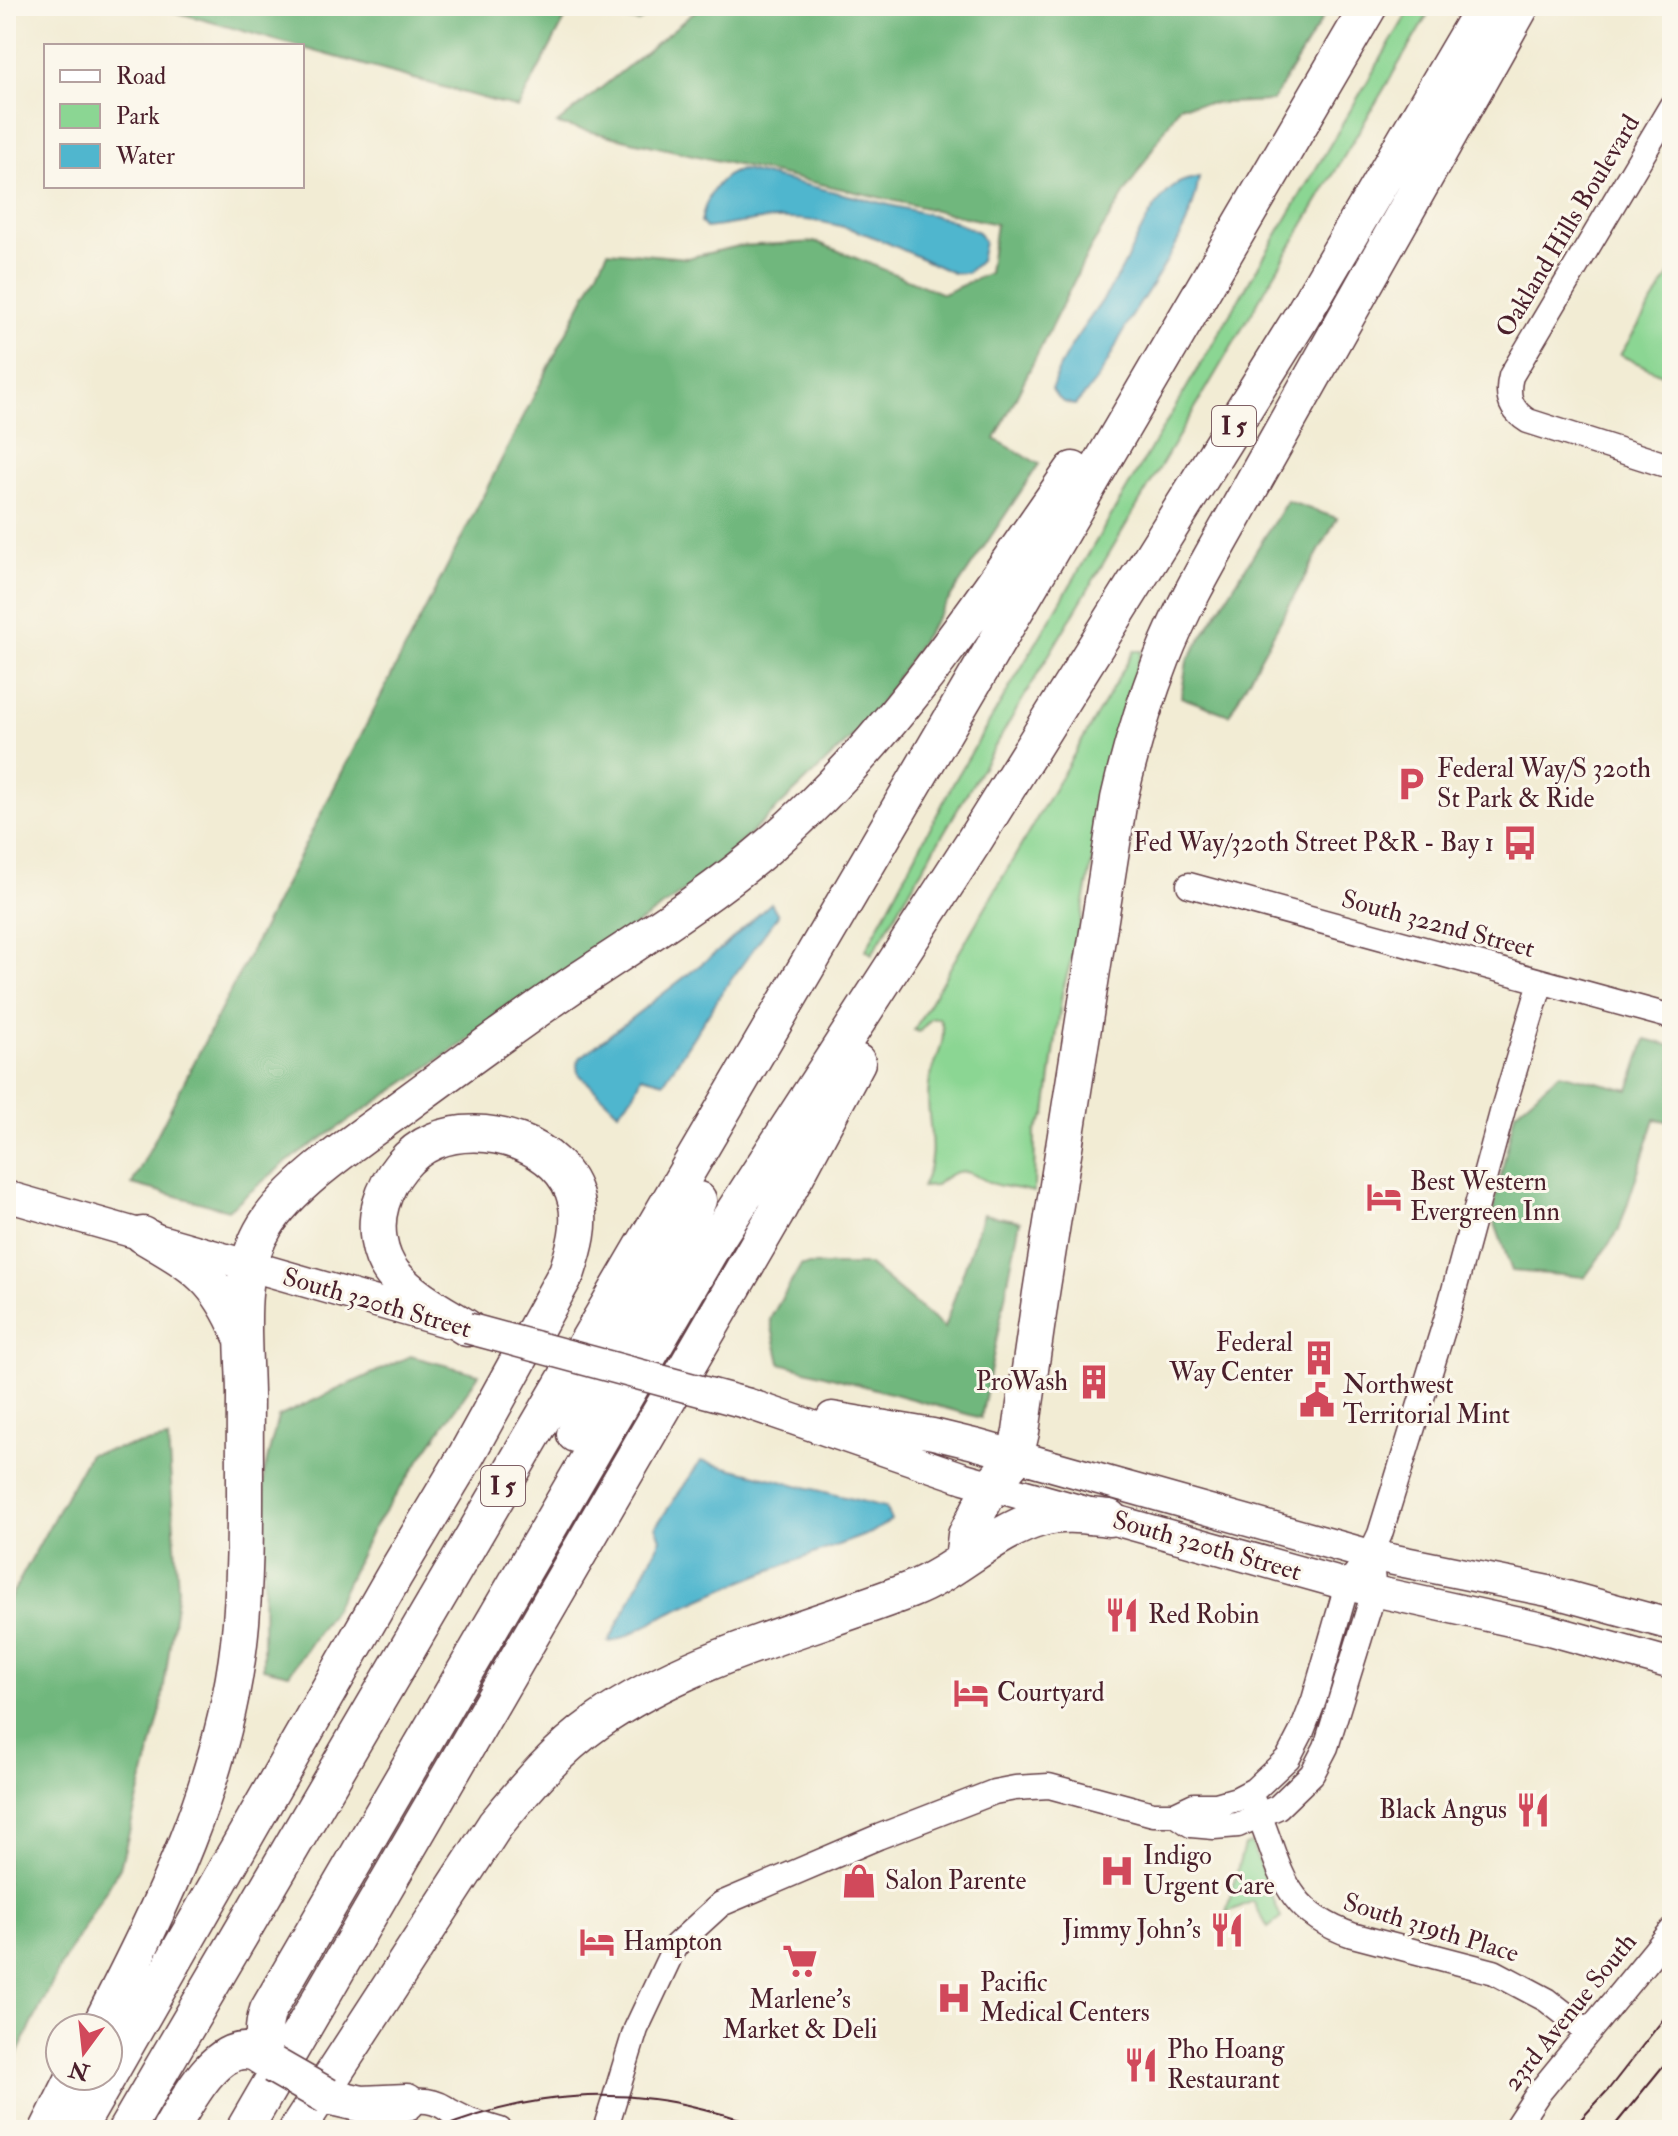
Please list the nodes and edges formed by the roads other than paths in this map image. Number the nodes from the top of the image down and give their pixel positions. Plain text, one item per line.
1 (1369, 6) edge
2 (1484, 6) edge
3 (1521, 6) edge
4 (1672, 105) edge
5 (1210, 276) junction
6 (1672, 467) edge
7 (974, 841) junction
8 (881, 843) junction
9 (1189, 885) dead end
10 (1541, 982) junction
11 (1672, 1017) edge
12 (6, 1196) edge
13 (143, 1235) junction
14 (249, 1267) junction
15 (467, 1328) junction
16 (241, 1335) junction
17 (749, 1404) junction
18 (1015, 1457) junction
19 (992, 1485) junction
20 (1109, 1518) junction
21 (1370, 1555) junction
22 (963, 1560) junction
23 (1361, 1588) junction
24 (1672, 1625) edge
25 (1672, 1664) edge
26 (1249, 1793) junction
27 (1175, 1814) junction
28 (1261, 1816) junction
29 (1672, 1930) edge
30 (291, 1946) junction
31 (107, 2012) edge
32 (1588, 2032) junction
33 (124, 2048) edge
34 (262, 2058) junction
35 (67, 2092) edge
36 (99, 2092) edge
37 (407, 2102) joint
38 (457, 2120) edge
39 (361, 2122) edge
40 (48, 2130) edge
41 (77, 2130) edge
42 (126, 2130) edge
43 (170, 2130) edge
44 (192, 2130) edge
45 (244, 2130) edge
46 (297, 2130) edge
47 (500, 2130) edge
48 (605, 2130) edge
49 (1514, 2130) edge

1 - 5 highway, I 5
2 - 7 highway, I 5
3 - 18 highway
4 - 6 street, Oakland Hills Boulevard
5 - 8 highway, I 5
5 - 14 highway
7 - 30 highway
7 - 45 highway, I 5
8 - 30 highway
8 - 42 highway, I 5
9 - 10 street, South 322nd Street
10 - 11 street, South 322nd Street
10 - 21 street
12 - 13 main road, South 320th Street
13 - 14 main road, South 320th Street
13 - 16 highway
14 - 15 main road, South 320th Street
14 - 16 highway
15 - 17 main road, South 320th Street, bridge
15 - 33 highway
16 - 31 highway
17 - 18 main road, South 320th Street
17 - 19 main road, South 320th Street
18 - 19 highway
18 - 21 main road, South 320th Street
19 - 20 main road, South 320th Street
19 - 22 highway
20 - 22 highway
20 - 23 main road, South 320th Street
21 - 23 street
21 - 24 main road, South 320th Street
22 - 46 highway
23 - 25 main road, South 320th Street
23 - 26 street
23 - 28 street
26 - 27 street
26 - 28 street, South 319th Place
27 - 28 street
27 - 48 street
28 - 32 street, South 319th Place
29 - 32 street, 23rd Avenue South
30 - 34 highway
32 - 49 street, 23rd Avenue South
34 - 39 highway, bridge
34 - 43 highway
34 - 44 highway
35 - 40 highway
36 - 41 highway
37 - 38 street
37 - 39 highway
38 - 47 street

